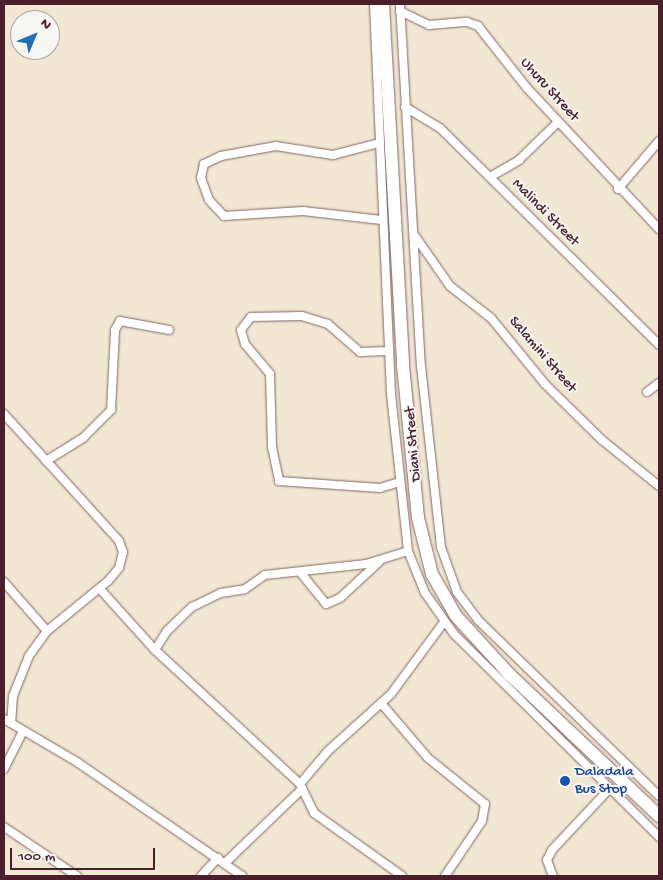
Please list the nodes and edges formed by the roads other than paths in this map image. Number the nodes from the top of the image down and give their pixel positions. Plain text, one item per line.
1 (374, 4) edge
2 (383, 4) edge
3 (400, 8) edge
4 (405, 106) junction
5 (558, 122) junction
6 (659, 141) edge
7 (379, 142) junction
8 (490, 177) junction
9 (618, 189) junction
10 (381, 220) junction
11 (659, 229) edge
12 (414, 234) junction
13 (169, 330) dead end
14 (659, 345) edge
15 (388, 350) junction
16 (659, 383) edge
17 (647, 392) dead end
18 (4, 415) edge
19 (46, 461) junction
20 (400, 482) junction
21 (659, 486) edge
22 (408, 551) junction
23 (379, 562) junction
24 (300, 572) junction
25 (4, 582) edge
26 (100, 589) junction
27 (449, 621) junction
28 (47, 631) junction
29 (155, 650) junction
30 (381, 703) junction
31 (7, 721) edge
32 (23, 731) junction
33 (4, 768) edge
34 (301, 786) junction
35 (609, 790) junction
36 (659, 796) edge
37 (659, 816) edge
38 (4, 827) edge
39 (659, 837) edge
40 (222, 861) junction
41 (77, 876) edge
42 (200, 876) edge
43 (242, 876) edge
44 (402, 876) edge
45 (445, 876) edge
46 (553, 876) edge

1 - 7 street
2 - 27 main road
3 - 4 street, Diani Street
3 - 5 street, Uhuru Street
4 - 8 street, Malindi Street
4 - 12 street, Diani Street
5 - 8 street
5 - 9 street, Uhuru Street
6 - 9 street
7 - 10 street
7 - 10 street
8 - 14 street, Malindi Street
9 - 11 street, Uhuru Street
10 - 15 street
12 - 21 street, Salamini Street
12 - 36 street, Diani Street
13 - 19 street
15 - 20 street
15 - 20 street
16 - 17 street
18 - 19 street
19 - 26 street
20 - 22 street
22 - 23 street
22 - 27 street
23 - 24 street
23 - 24 street
24 - 29 street
25 - 28 street
26 - 28 street
26 - 29 street
27 - 30 street
27 - 35 street
27 - 37 main road
28 - 31 street
29 - 34 street
30 - 34 street
30 - 45 street
31 - 32 street
32 - 33 street
32 - 40 street
34 - 40 street
34 - 44 street
35 - 39 street
35 - 46 street
38 - 41 street
40 - 42 street
40 - 43 street

